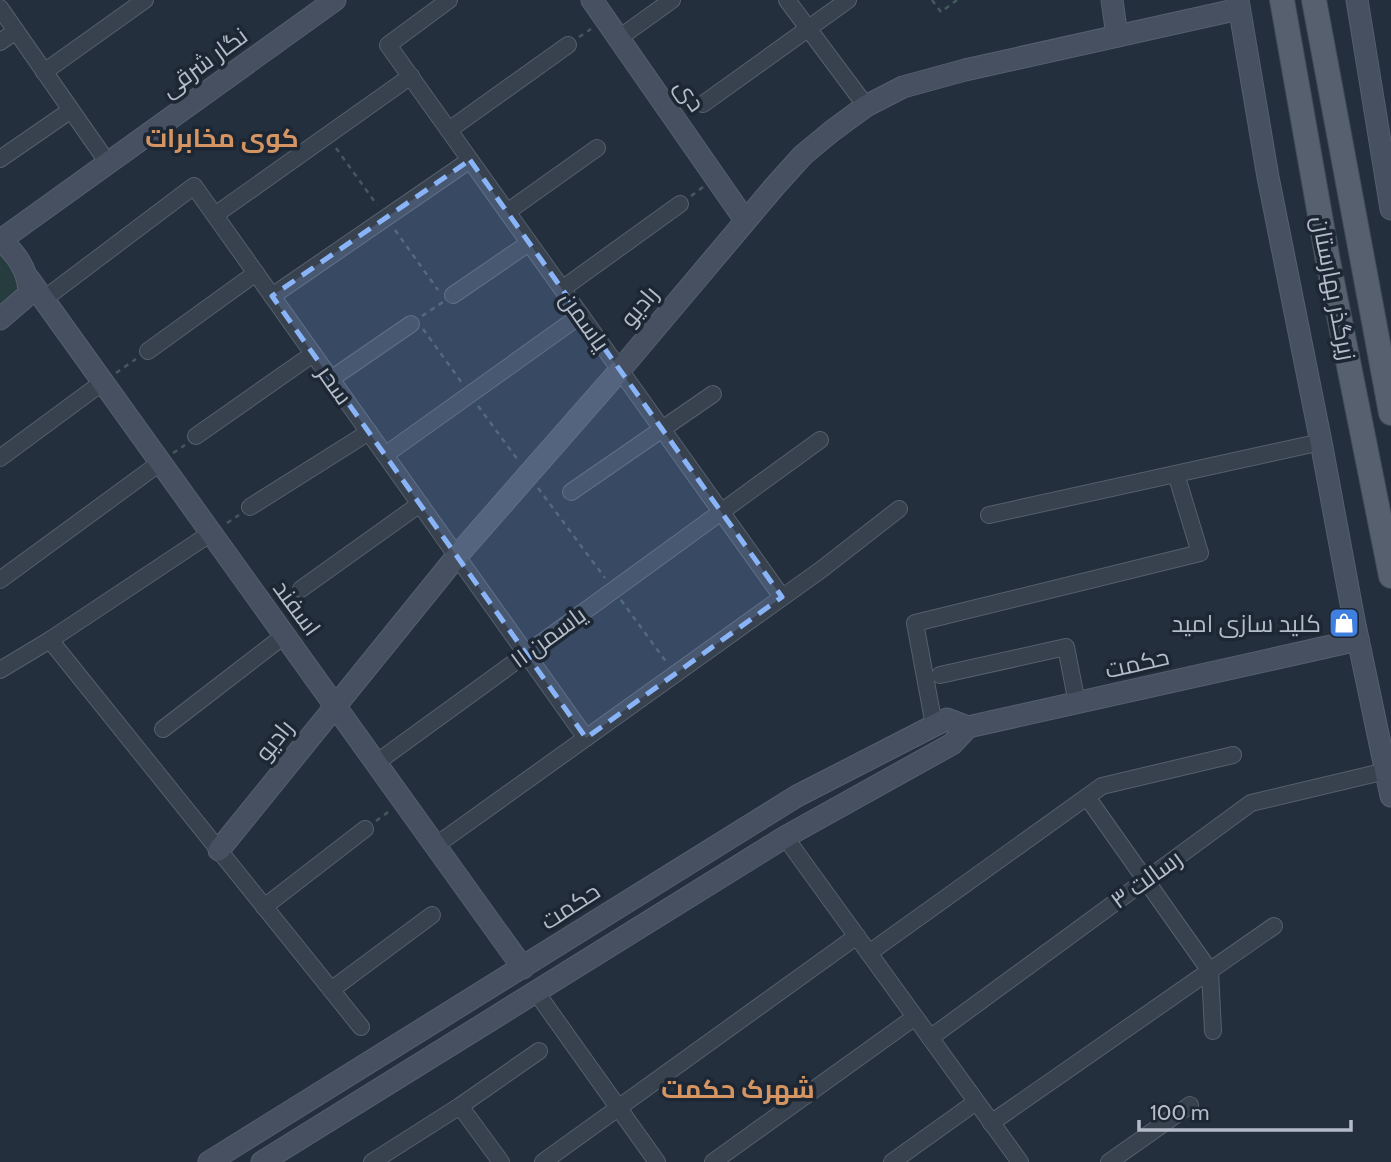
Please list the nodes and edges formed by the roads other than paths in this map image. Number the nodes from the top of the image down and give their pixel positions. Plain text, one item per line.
1 (145, 0) edge
2 (335, 0) edge
3 (449, 0) edge
4 (592, 0) edge
5 (671, 0) edge
6 (787, 0) edge
7 (848, 0) edge
8 (1112, 0) edge
9 (1282, 0) edge
10 (1314, 0) edge
11 (1356, 0) edge
12 (1238, 5) edge
13 (0, 8) edge
14 (809, 30) junction
15 (16, 31) junction
16 (1117, 36) junction
17 (619, 38) junction
18 (0, 42) edge
19 (568, 45) road end
20 (44, 72) junction
21 (411, 76) junction
22 (703, 104) dead end
23 (866, 106) junction
24 (71, 110) junction
25 (449, 130) junction
26 (597, 148) dead end
27 (0, 159) edge
28 (470, 160) junction
29 (108, 163) junction
30 (680, 204) road end
31 (1391, 209) edge
32 (507, 212) junction
33 (215, 215) junction
34 (745, 220) junction
35 (1, 240) edge
36 (529, 243) junction
37 (256, 273) junction
38 (29, 279) junction
39 (562, 289) junction
40 (453, 295) road end
41 (272, 296) junction
42 (44, 299) junction
43 (581, 315) junction
44 (0, 319) edge
45 (411, 324) dead end
46 (148, 351) road end
47 (313, 354) junction
48 (620, 370) junction
49 (331, 379) junction
50 (103, 382) junction
51 (713, 394) dead end
52 (1391, 414) edge
53 (662, 428) junction
54 (369, 432) junction
55 (196, 436) road end
56 (820, 440) dead end
57 (1321, 442) junction
58 (385, 455) junction
59 (0, 458) edge
60 (160, 462) junction
61 (1176, 474) junction
62 (571, 492) dead end
63 (420, 504) junction
64 (250, 507) road end
65 (899, 509) dead end
66 (720, 511) junction
67 (989, 515) dead end
68 (211, 533) junction
69 (457, 556) junction
70 (1391, 576) edge
71 (0, 580) edge
72 (301, 589) dead end
73 (782, 597) junction
74 (285, 635) junction
75 (50, 640) junction
76 (1358, 640) junction
77 (526, 653) junction
78 (0, 670) edge
79 (940, 675) dead end
80 (1077, 703) junction
81 (335, 706) junction
82 (934, 725) junction
83 (968, 727) junction
84 (163, 729) dead end
85 (586, 738) junction
86 (1233, 755) dead end
87 (376, 763) junction
88 (1385, 771) junction
89 (1391, 796) edge
90 (1087, 797) junction
91 (365, 829) road end
92 (785, 837) junction
93 (435, 846) junction
94 (219, 850) junction
95 (1146, 880) junction
96 (264, 906) junction
97 (432, 915) dead end
98 (1274, 926) dead end
99 (857, 936) junction
100 (869, 953) junction
101 (523, 968) junction
102 (1210, 971) junction
103 (331, 990) junction
104 (536, 992) junction
105 (915, 1017) junction
106 (361, 1027) dead end
107 (1213, 1031) dead end
108 (930, 1038) junction
109 (539, 1051) dead end
110 (348, 1076) junction
111 (358, 1102) junction
112 (976, 1102) junction
113 (1190, 1105) dead end
114 (460, 1106) junction
115 (618, 1108) junction
116 (991, 1123) junction
117 (209, 1162) edge
118 (262, 1162) edge
119 (372, 1162) edge
120 (501, 1162) edge
121 (543, 1162) edge
122 (657, 1162) edge
123 (713, 1162) edge
124 (892, 1162) edge
125 (1020, 1162) edge
126 (1109, 1162) edge

1 - 20 street
2 - 29 street, نگار شرقی
3 - 21 street, یاسمن
4 - 17 street, دی
5 - 17 street
6 - 14 street
7 - 14 street
8 - 16 street
9 - 70 main road, زیرگذر بهارستان
10 - 52 main road, زیرگذر بهارستان
11 - 31 street
12 - 16 street, رادیو
12 - 57 street
13 - 15 street
14 - 22 street
14 - 23 street
15 - 18 street
15 - 20 street
16 - 23 street, رادیو
17 - 34 street, دی
19 - 25 street
20 - 24 street
21 - 25 street, یاسمن
21 - 33 street
23 - 34 street, رادیو
24 - 27 street
24 - 29 street
25 - 28 street, یاسمن
26 - 32 street
28 - 32 street, یاسمن
28 - 41 street
29 - 35 street, نگار شرقی
30 - 39 street
32 - 36 street, یاسمن
33 - 37 street, سحر
33 - 42 street, سحر
34 - 48 street, رادیو
35 - 38 street, اسفند
36 - 39 street, یاسمن
36 - 40 street
37 - 41 street, سحر
37 - 46 street
38 - 42 street, اسفند
38 - 44 street
39 - 43 street, یاسمن
41 - 47 street, سحر
42 - 50 street, اسفند
43 - 48 street, یاسمن
43 - 58 street
45 - 49 street
47 - 49 street, سحر
47 - 55 street
48 - 53 street, یاسمن
48 - 69 street, رادیو
49 - 54 street, سحر
50 - 59 street
50 - 60 street, اسفند
51 - 53 street
53 - 62 street
53 - 66 street, یاسمن
54 - 58 street, سحر
54 - 64 street
56 - 66 street, یاسمن ۱۱
57 - 61 street
57 - 76 street
58 - 63 street, سحر
60 - 68 street, اسفند
60 - 71 street
61 - 67 street
61 - 82 street
63 - 69 street, سحر
63 - 72 street
65 - 73 street
66 - 73 street, یاسمن
66 - 77 street, یاسمن ۱۱
68 - 74 street, اسفند
68 - 75 street
69 - 77 street, سحر
69 - 81 street, رادیو
73 - 85 street
74 - 81 street, اسفند
74 - 84 street
75 - 78 street
75 - 94 street
76 - 80 street, حکمت
76 - 88 street
77 - 85 street, سحر
77 - 87 street, یاسمن ۱۱
79 - 80 street
80 - 83 street, حکمت
81 - 87 street, اسفند
81 - 94 street, رادیو
82 - 83 street, حکمت
82 - 101 street, حکمت
83 - 92 street, حکمت
85 - 93 street
86 - 90 street
87 - 93 street, اسفند
88 - 89 street
88 - 95 street, رسالت ۳
90 - 95 street
90 - 100 street
91 - 96 street
92 - 99 street
92 - 104 street, حکمت
93 - 101 street, اسفند
94 - 96 street
95 - 102 street
95 - 108 street, رسالت ۳
96 - 103 street
97 - 103 street
98 - 102 street
99 - 100 street
99 - 115 street
100 - 105 street
101 - 110 street, حکمت
102 - 107 street
102 - 116 street
103 - 106 street
104 - 111 street, حکمت
104 - 115 street
105 - 108 street
105 - 123 street
108 - 112 street
109 - 114 street
110 - 111 street
110 - 117 street, حکمت
111 - 118 street, حکمت
112 - 116 street
112 - 124 street
113 - 126 street
114 - 119 street
114 - 120 street
115 - 121 street
115 - 122 street
116 - 125 street

